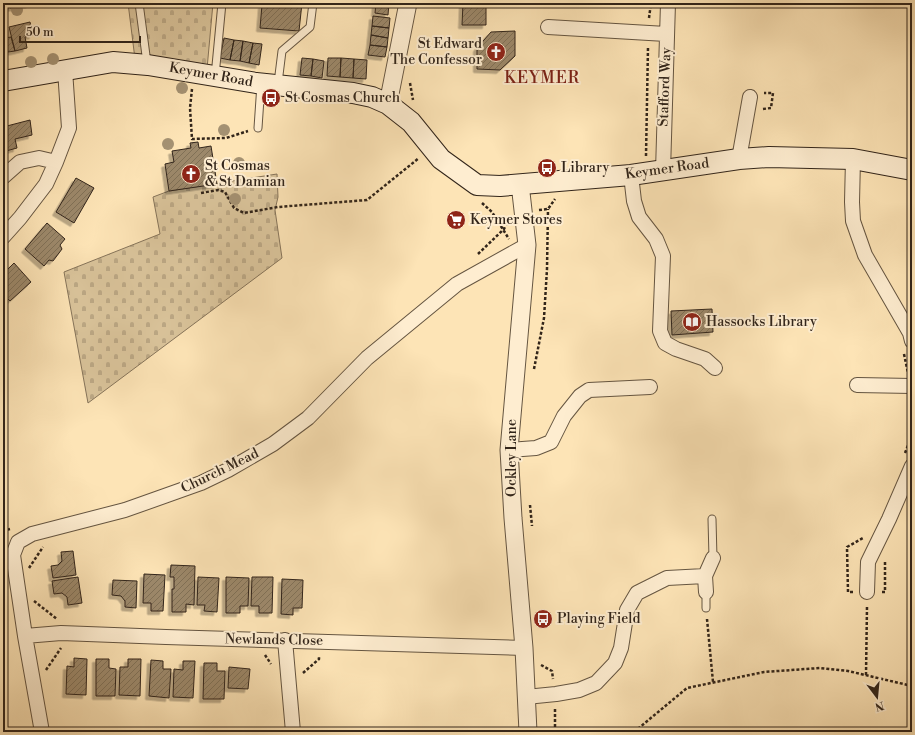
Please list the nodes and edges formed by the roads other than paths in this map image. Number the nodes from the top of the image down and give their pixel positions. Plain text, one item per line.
1 (139, 3) edge
2 (222, 3) edge
3 (313, 3) edge
4 (408, 3) edge
5 (668, 3) edge
6 (548, 27) dead end
7 (666, 34) junction
8 (148, 65) junction
9 (65, 70) junction
10 (215, 76) junction
11 (3, 81) edge
12 (270, 84) junction
13 (750, 97) dead end
14 (388, 104) junction
15 (258, 128) road end
16 (739, 159) junction
17 (853, 159) junction
18 (56, 162) junction
19 (647, 170) junction
20 (912, 170) edge
21 (3, 177) edge
22 (520, 184) junction
23 (3, 237) edge
24 (527, 244) junction
25 (908, 345) edge
26 (715, 368) dead end
27 (857, 385) dead end
28 (911, 386) edge
29 (650, 387) dead end
30 (510, 450) junction
31 (908, 461) edge
32 (712, 519) dead end
33 (713, 558) joint
34 (705, 576) junction
35 (706, 592) joint
36 (866, 592) road end
37 (706, 608) road end
38 (25, 636) junction
39 (285, 646) junction
40 (524, 655) junction
41 (526, 697) junction
42 (42, 732) edge
43 (293, 732) edge
44 (528, 732) edge

1 - 8 lane
2 - 10 lane
3 - 12 lane
4 - 14 street
5 - 7 street, Stafford Way
6 - 7 street
7 - 19 street, Stafford Way
8 - 9 main road, Keymer Road
8 - 10 main road, Keymer Road
9 - 11 main road, Keymer Road
9 - 18 street
10 - 12 main road, Keymer Road
12 - 14 main road, Keymer Road
12 - 15 lane
13 - 16 street
14 - 22 main road, Keymer Road
16 - 17 main road, Keymer Road
16 - 19 main road, Keymer Road
17 - 20 main road, Keymer Road
17 - 25 street
18 - 21 street
18 - 23 street
19 - 22 main road, Keymer Road
19 - 26 street, Stafford Way
22 - 24 street, Ockley Lane
24 - 30 street, Ockley Lane
24 - 38 street, Church Mead
27 - 28 street
29 - 30 street
30 - 40 street, Ockley Lane
31 - 36 street
32 - 33 lane
33 - 34 street
34 - 35 street
34 - 41 street
35 - 37 lane
38 - 39 street, Newlands Close
38 - 42 street, Church Mead
39 - 40 street, Newlands Close
39 - 43 street
40 - 41 street, Ockley Lane
41 - 44 street, Ockley Lane

